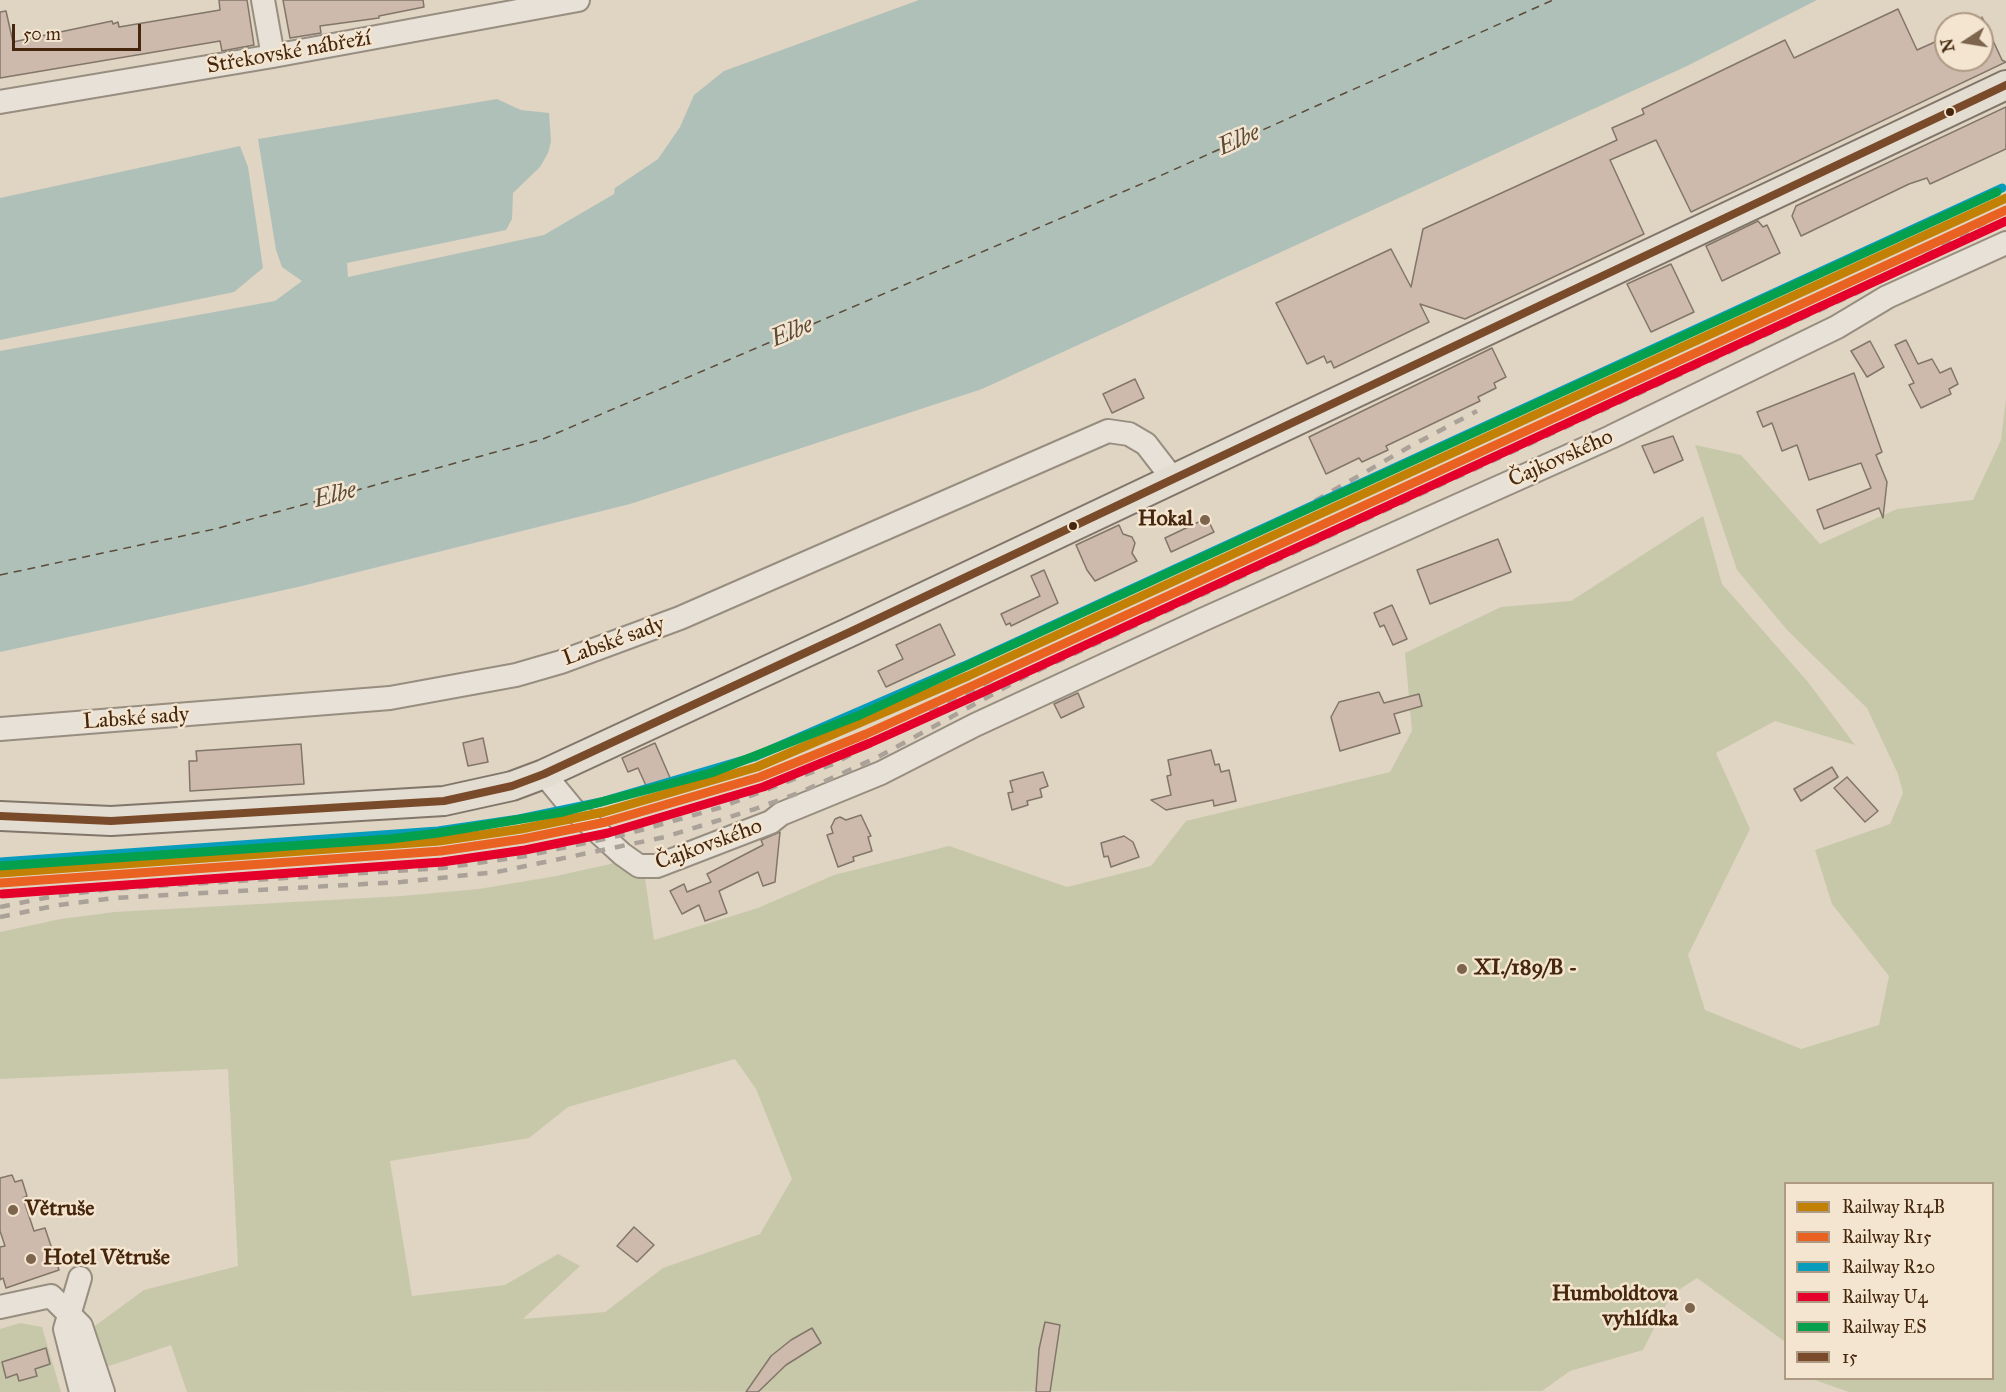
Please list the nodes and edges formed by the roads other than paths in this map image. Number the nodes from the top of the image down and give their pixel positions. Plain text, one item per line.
1 (263, 0) edge
2 (572, 1) edge
3 (273, 56) junction
4 (2006, 85) edge
5 (0, 102) edge
6 (2006, 243) edge
7 (1173, 479) junction
8 (0, 729) edge
9 (544, 774) junction
10 (0, 816) edge
11 (80, 1278) dead end
12 (0, 1307) edge
13 (70, 1315) junction
14 (81, 1392) edge
15 (103, 1392) edge

1 - 3 street
2 - 3 street, Střekovské nábřeží
3 - 5 street, Střekovské nábřeží
4 - 7 main road
6 - 9 street, Čajkovského
7 - 8 street, Labské sady
7 - 9 main road
9 - 10 main road
11 - 13 street
12 - 13 street
13 - 14 street
13 - 15 street

